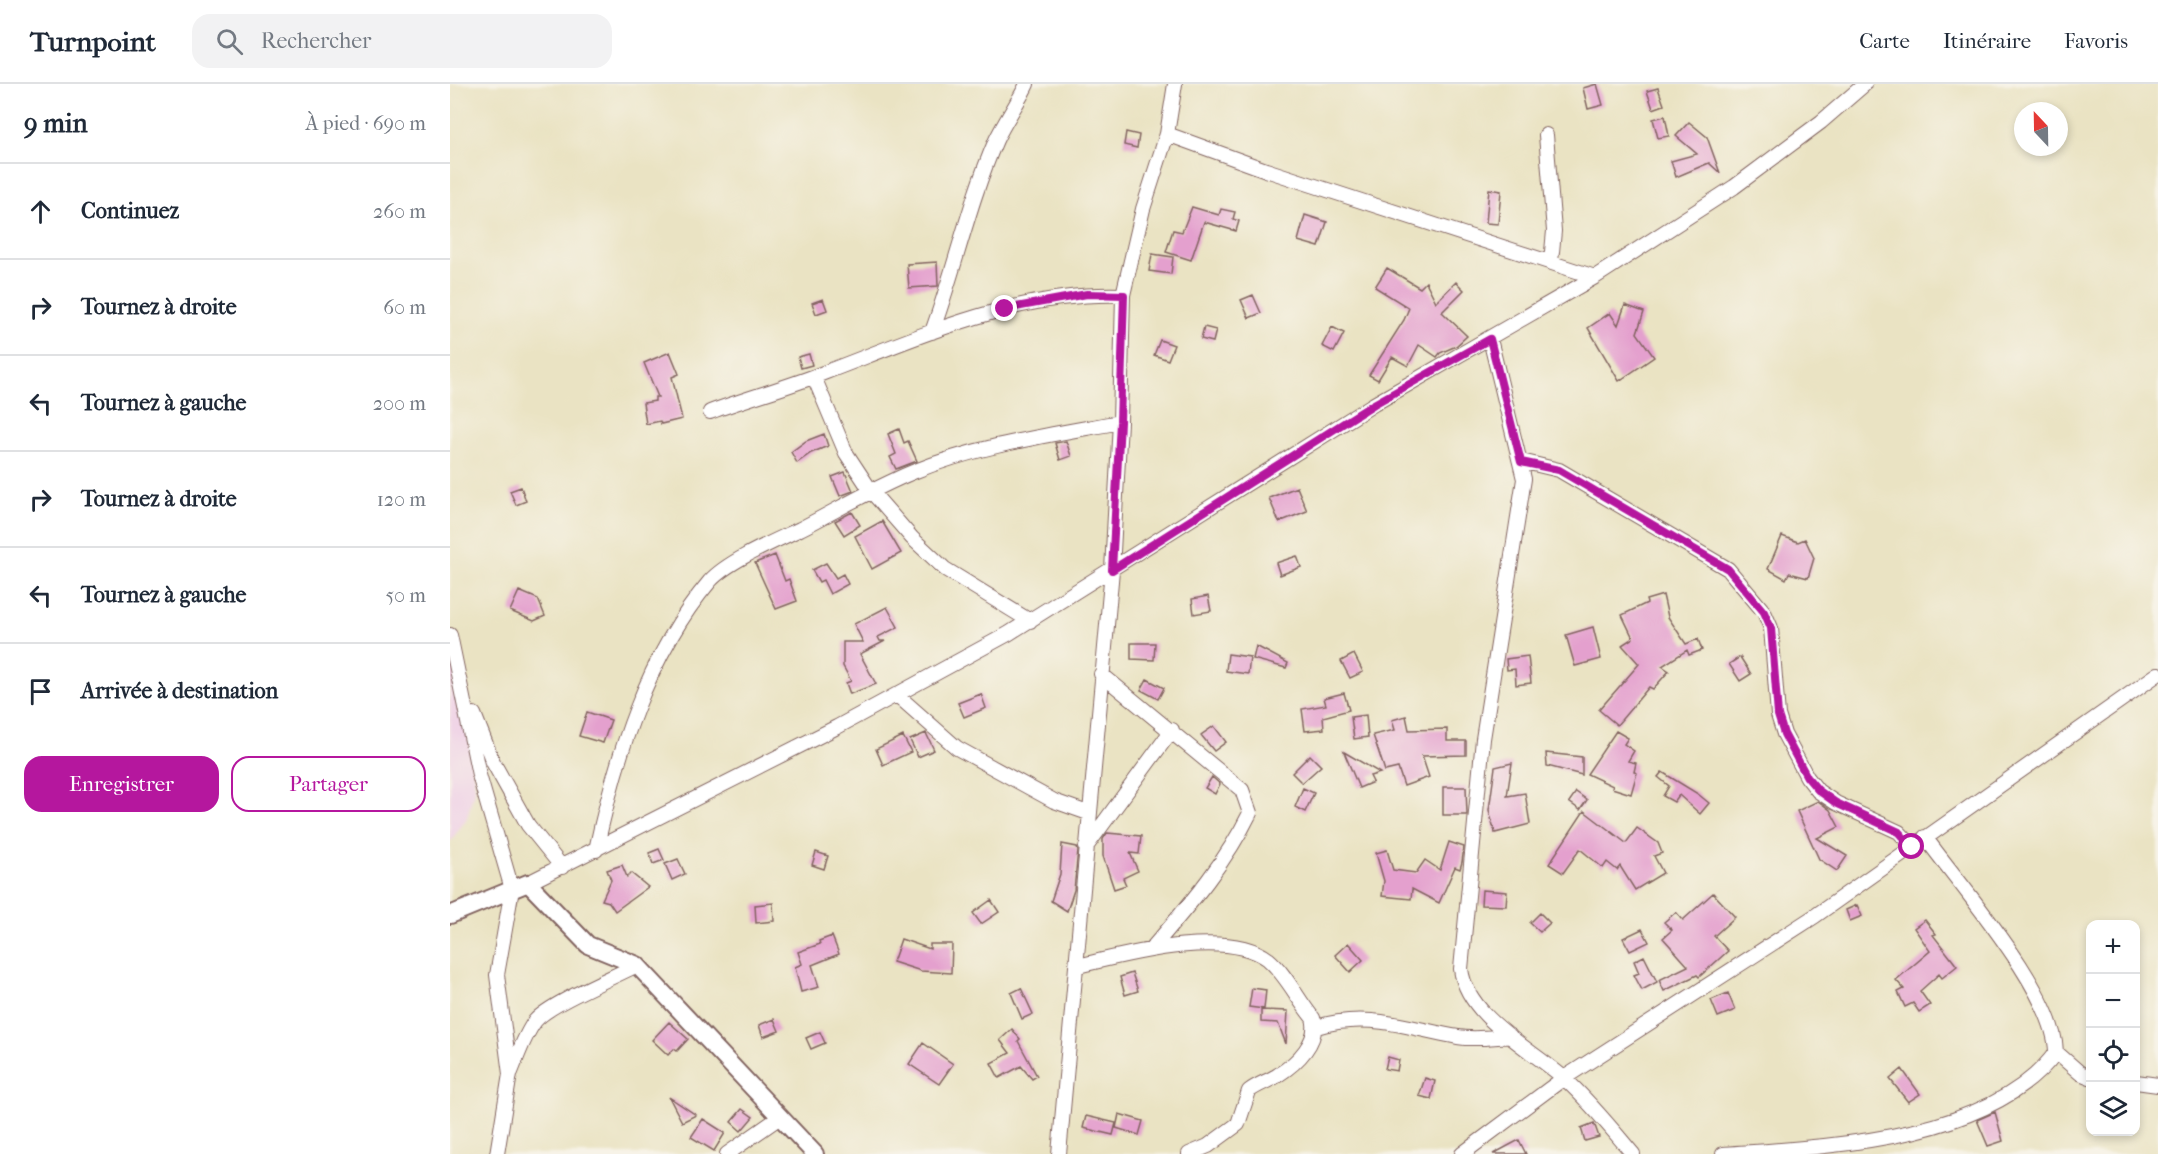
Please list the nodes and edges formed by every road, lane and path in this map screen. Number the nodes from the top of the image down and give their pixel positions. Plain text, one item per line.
1 (1027, 84) edge
2 (1175, 84) edge
3 (1865, 84) edge
4 (1167, 134) junction
5 (1546, 135) dead end
6 (1551, 262) junction
7 (1595, 277) junction
8 (1124, 295) junction
9 (932, 332) junction
10 (1490, 339) junction
11 (814, 377) junction
12 (710, 412) dead end
13 (1120, 422) junction
14 (1521, 462) junction
15 (871, 491) junction
16 (1112, 570) junction
17 (1030, 621) junction
18 (450, 635) edge
19 (1101, 674) junction
20 (2158, 674) edge
21 (463, 688) junction
22 (897, 695) junction
23 (1172, 730) junction
24 (1088, 813) junction
25 (1925, 837) junction
26 (1912, 847) junction
27 (1084, 849) junction
28 (596, 850) junction
29 (562, 867) junction
30 (520, 886) junction
31 (450, 915) edge
32 (1153, 947) junction
33 (637, 964) junction
34 (1078, 966) junction
35 (1316, 1027) junction
36 (1510, 1036) junction
37 (2056, 1052) junction
38 (510, 1074) junction
39 (2086, 1075) edge
40 (1564, 1078) junction
41 (2140, 1083) edge
42 (2158, 1085) edge
43 (780, 1117) junction
44 (1464, 1153) edge
45 (497, 1154) edge
46 (727, 1154) edge
47 (815, 1154) edge
48 (1059, 1154) edge
49 (1189, 1154) edge
50 (1633, 1154) edge
51 (1723, 1154) edge

1 - 9 street
2 - 4 street
3 - 7 street
4 - 6 street
4 - 8 street
5 - 6 street
6 - 7 street
7 - 10 street
8 - 9 street
8 - 13 street
9 - 11 street
10 - 14 street
10 - 16 street
11 - 12 street
11 - 15 street
13 - 15 street
13 - 16 street
14 - 26 street
14 - 36 street
15 - 17 street
15 - 28 street
16 - 17 street
16 - 19 street
17 - 22 street
18 - 21 street
19 - 23 street
19 - 24 street
20 - 25 street
21 - 29 street
21 - 30 street
22 - 24 street
22 - 28 street
23 - 27 street
23 - 32 street
24 - 27 street
25 - 26 street
25 - 37 street
26 - 40 street
27 - 34 street
28 - 29 street
29 - 30 street
30 - 31 street
30 - 33 street
30 - 38 street
32 - 34 street
32 - 35 street
33 - 38 street
33 - 43 street
34 - 48 street
35 - 36 street
35 - 49 street
36 - 40 street
37 - 39 street
37 - 51 street
38 - 45 street
40 - 44 street
40 - 50 street
41 - 42 street
43 - 46 street
43 - 47 street

